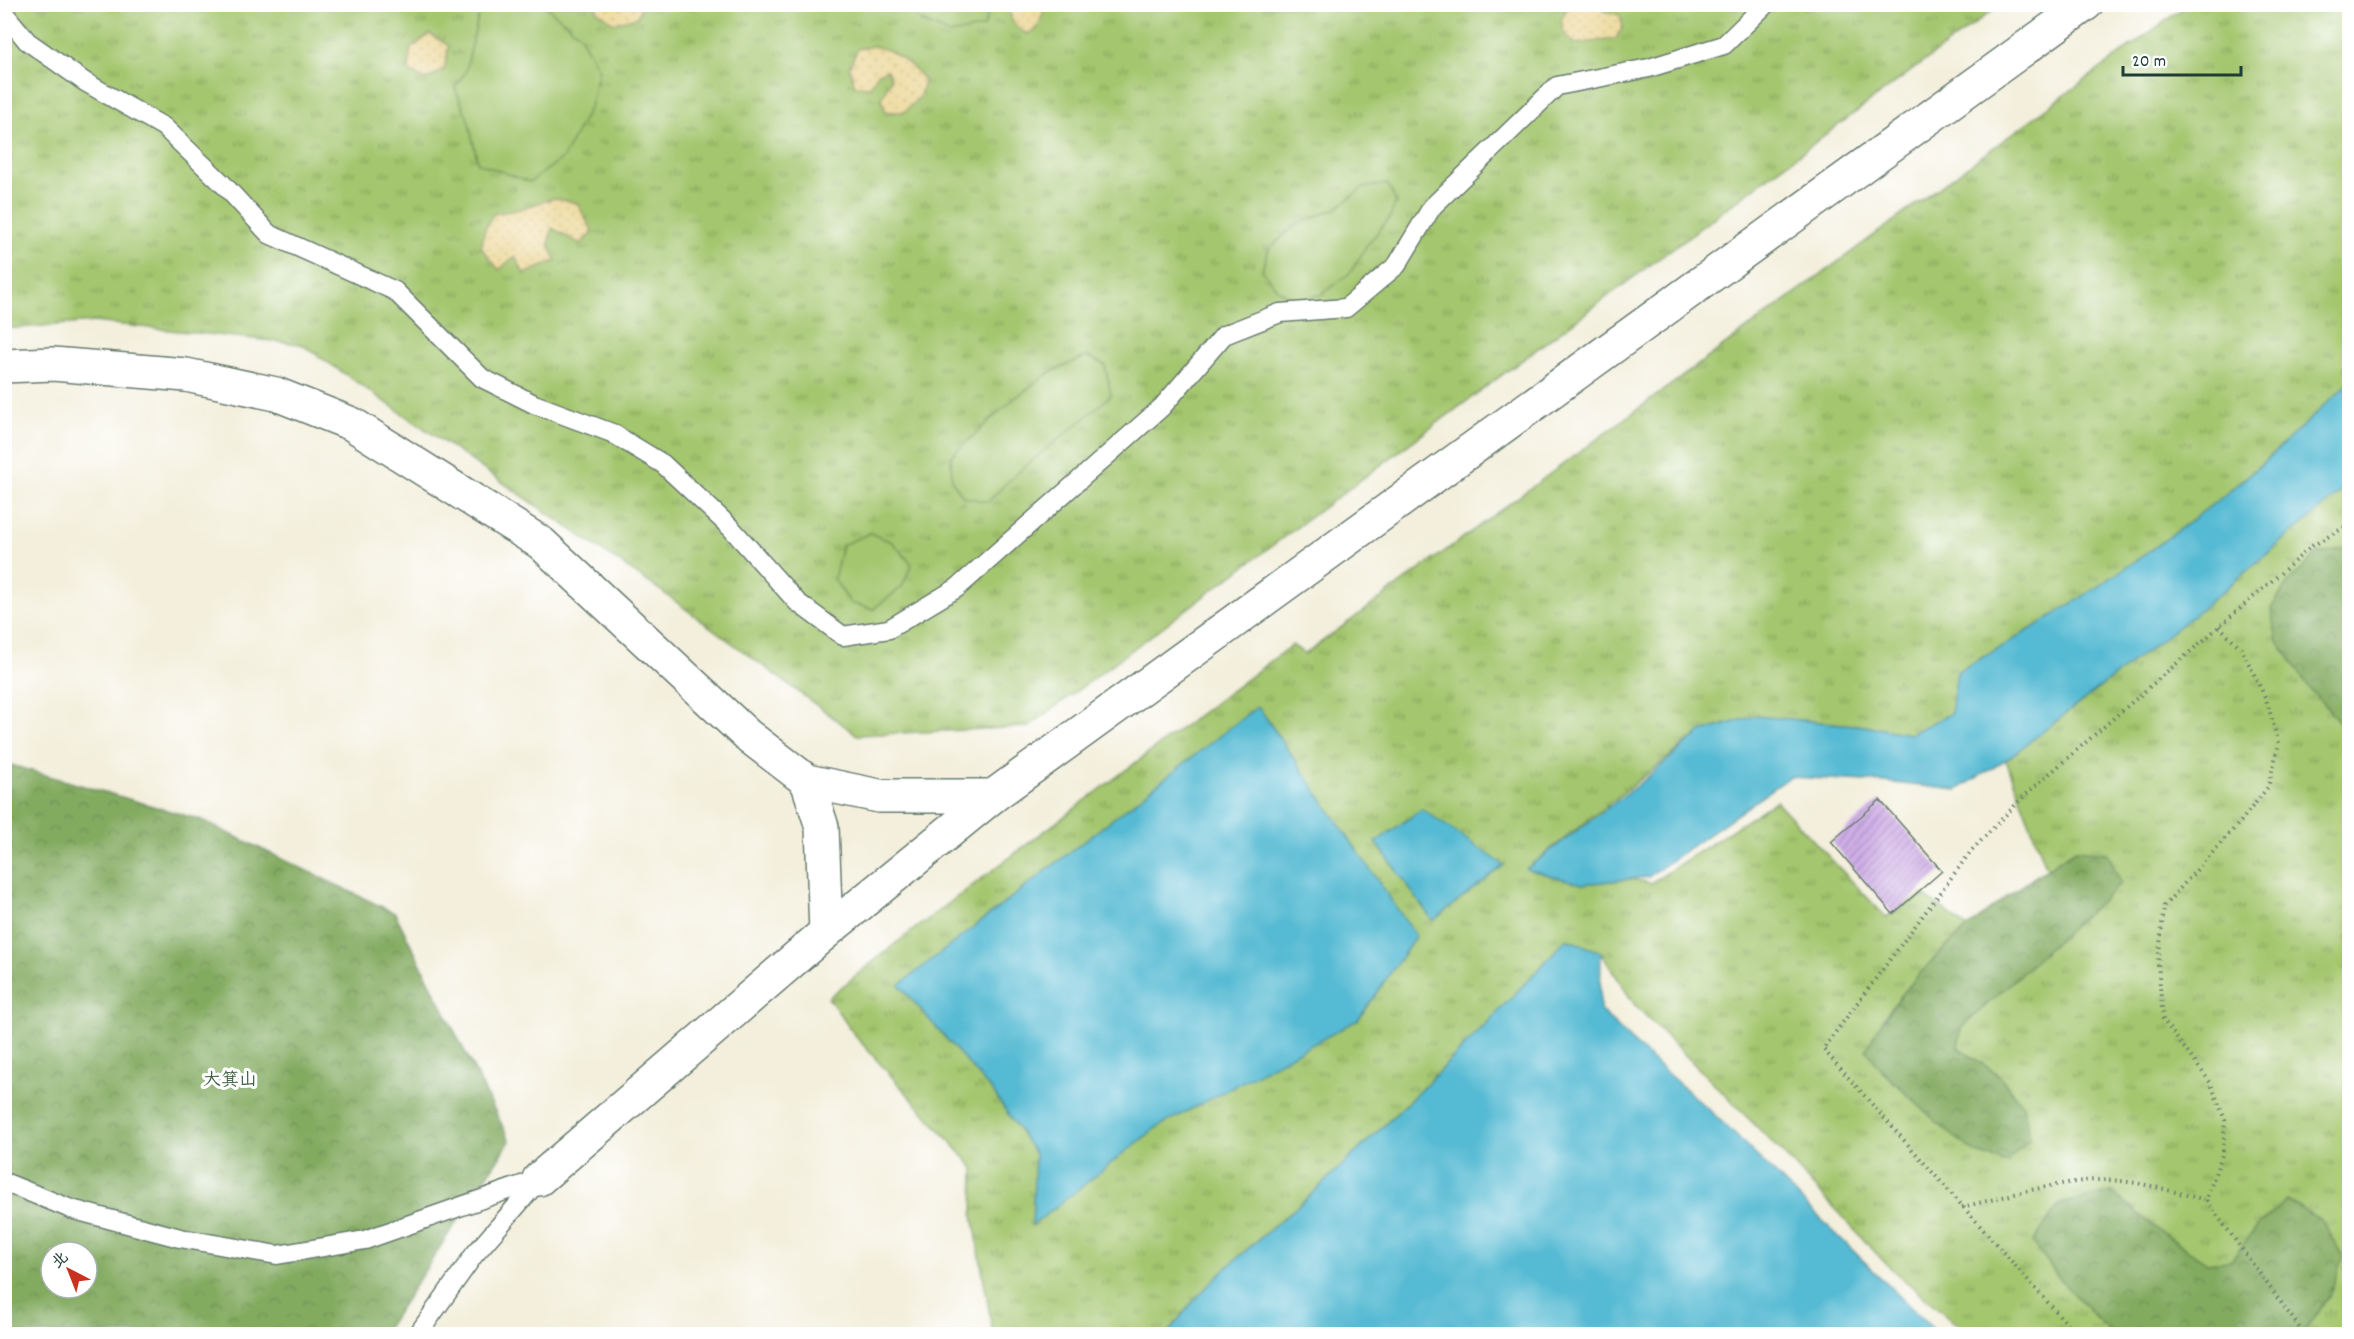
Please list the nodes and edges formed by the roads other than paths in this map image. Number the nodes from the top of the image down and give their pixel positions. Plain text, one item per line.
1 (1766, 4) edge
2 (2086, 4) edge
3 (4, 13) edge
4 (4, 366) edge
5 (807, 781) junction
6 (993, 796) junction
7 (826, 932) junction
8 (539, 1179) junction
9 (4, 1182) edge
10 (418, 1335) edge

1 - 3 lane
2 - 6 street
4 - 5 street
5 - 6 street
5 - 7 street
6 - 7 street
7 - 8 street
8 - 9 lane
8 - 10 lane

